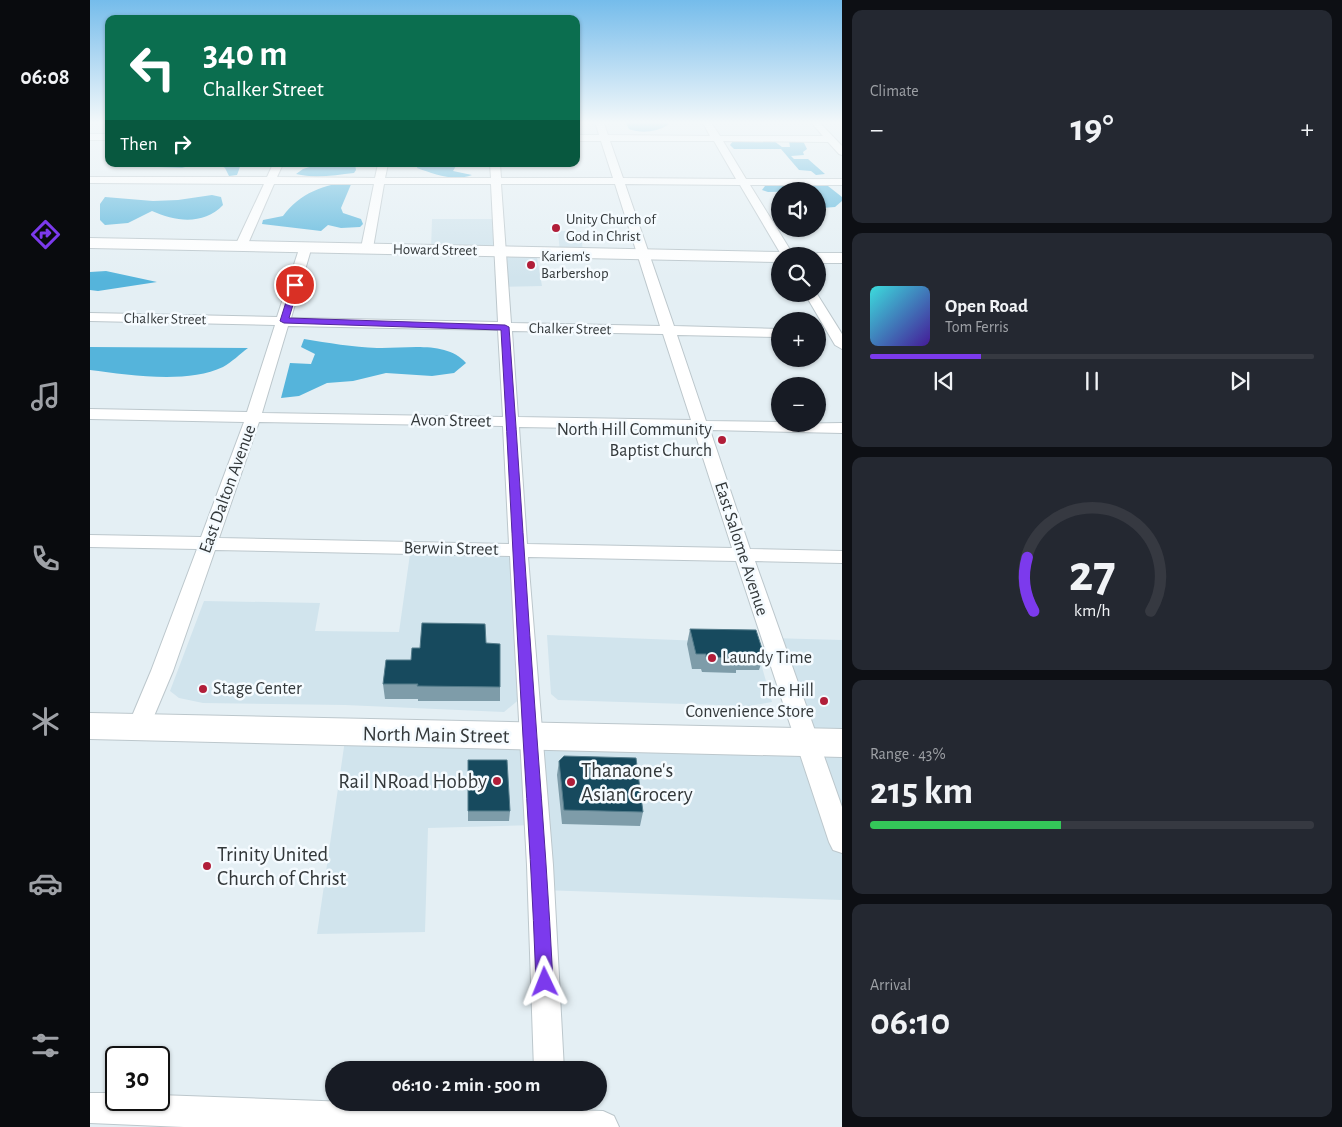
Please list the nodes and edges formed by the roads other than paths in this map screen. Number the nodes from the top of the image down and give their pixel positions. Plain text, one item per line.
1 (273, 174) edge
2 (381, 174) edge
3 (496, 174) edge
4 (616, 174) edge
5 (737, 174) edge
6 (90, 180) edge
7 (270, 180) junction
8 (380, 180) junction
9 (496, 180) junction
10 (619, 181) junction
11 (742, 182) junction
12 (842, 182) edge
13 (90, 243) edge
14 (241, 246) junction
15 (306, 246) junction
16 (782, 247) edge
17 (367, 248) junction
18 (500, 251) junction
19 (642, 254) junction
20 (771, 257) edge
21 (826, 258) edge
22 (842, 258) edge
23 (816, 302) edge
24 (90, 317) edge
25 (284, 321) junction
26 (505, 327) junction
27 (669, 331) junction
28 (771, 333) edge
29 (826, 335) edge
30 (840, 338) edge
31 (90, 414) edge
32 (253, 418) junction
33 (511, 422) junction
34 (700, 425) junction
35 (842, 428) edge
36 (90, 541) edge
37 (208, 544) junction
38 (518, 550) junction
39 (744, 555) junction
40 (842, 557) edge
41 (90, 726) edge
42 (138, 728) junction
43 (530, 737) junction
44 (808, 742) junction
45 (842, 743) edge
46 (842, 842) edge
47 (550, 1061) edge
48 (90, 1108) edge
49 (552, 1118) edge
50 (603, 1127) edge

1 - 7 street
2 - 8 street
3 - 9 street
4 - 10 street, East Salome Avenue
5 - 11 street
6 - 7 street
7 - 8 street
7 - 14 street
8 - 9 street
8 - 17 street
9 - 10 street
9 - 18 street
10 - 11 street
10 - 19 street, East Salome Avenue
11 - 12 street
11 - 16 street
13 - 14 main road, Howard Street
14 - 15 main road, Howard Street
15 - 17 main road, Howard Street
15 - 25 street, East Dalton Avenue
17 - 18 main road, Howard Street
18 - 19 main road, Howard Street
18 - 26 street
19 - 20 main road, Howard Street
19 - 27 street, East Salome Avenue
21 - 22 main road
23 - 30 street
24 - 25 street, Chalker Street
25 - 26 street, Chalker Street
25 - 32 street, East Dalton Avenue
26 - 27 street, Chalker Street
26 - 33 street
27 - 28 street, Chalker Street
27 - 34 street, East Salome Avenue
29 - 30 street
31 - 32 street, Avon Street
32 - 33 street, Avon Street
32 - 37 street, East Dalton Avenue
33 - 34 street, Avon Street
33 - 38 street
34 - 35 street, Avon Street
34 - 39 street, East Salome Avenue
36 - 37 street, Berwin Street
37 - 38 street, Berwin Street
37 - 42 street, East Dalton Avenue
38 - 39 street, Berwin Street
38 - 43 street
39 - 40 street, Berwin Street
39 - 44 street, East Salome Avenue
41 - 42 main road, North Main Street
42 - 43 main road, North Main Street
43 - 44 main road, North Main Street
43 - 47 street
44 - 45 main road, North Main Street
44 - 46 street, East Salome Avenue
48 - 49 street
49 - 50 street

